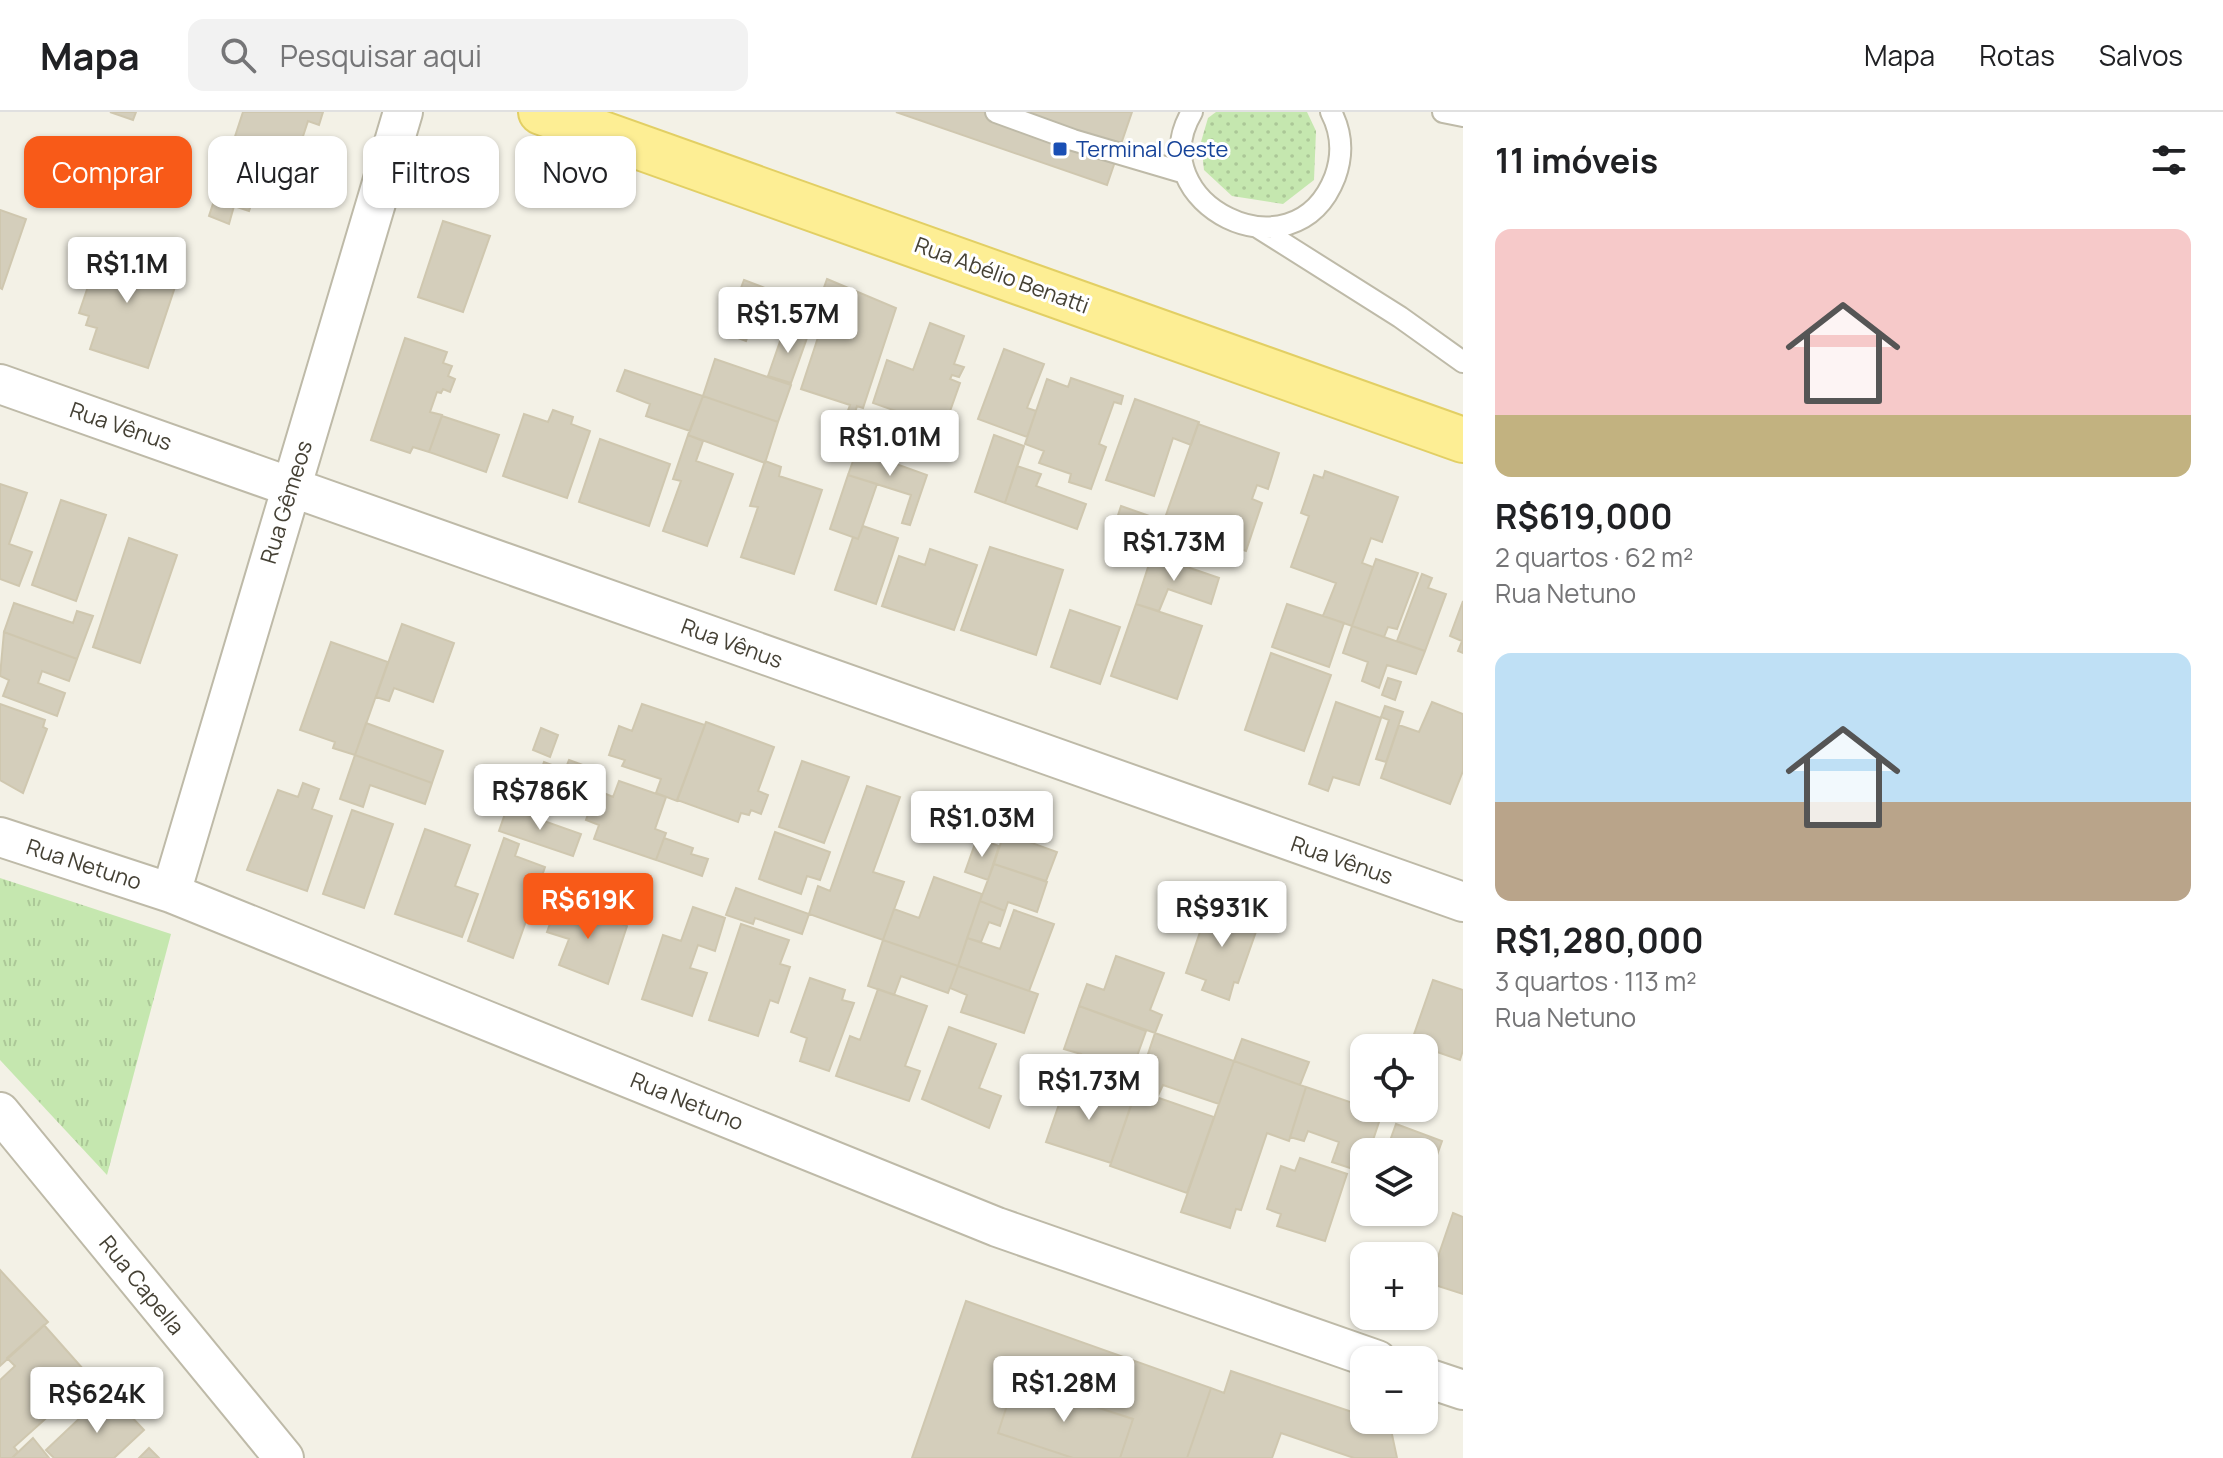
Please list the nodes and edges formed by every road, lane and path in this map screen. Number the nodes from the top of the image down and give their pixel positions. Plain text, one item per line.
1 (403, 112) edge
2 (541, 112) edge
3 (996, 112) edge
4 (1192, 112) edge
5 (1331, 112) edge
6 (1443, 112) edge
7 (1463, 116) edge
8 (1185, 173) junction
9 (1259, 228) junction
10 (1463, 362) edge
11 (0, 384) edge
12 (1463, 440) edge
13 (291, 486) junction
14 (0, 837) edge
15 (171, 893) junction
16 (1463, 902) edge
17 (0, 1112) edge
18 (1350, 1351) edge
19 (1438, 1382) edge
20 (1463, 1391) edge
21 (284, 1458) edge

1 - 13 street, Rua Gêmeos
2 - 12 main road, Rua Abélio Benatti
3 - 8 lane
4 - 8 lane
5 - 9 lane
6 - 7 lane
8 - 9 lane
9 - 10 lane
11 - 13 street, Rua Vênus
13 - 15 street, Rua Gêmeos
13 - 16 street, Rua Vênus
14 - 15 street, Rua Netuno
15 - 18 street, Rua Netuno
17 - 21 street, Rua Capella
19 - 20 street

